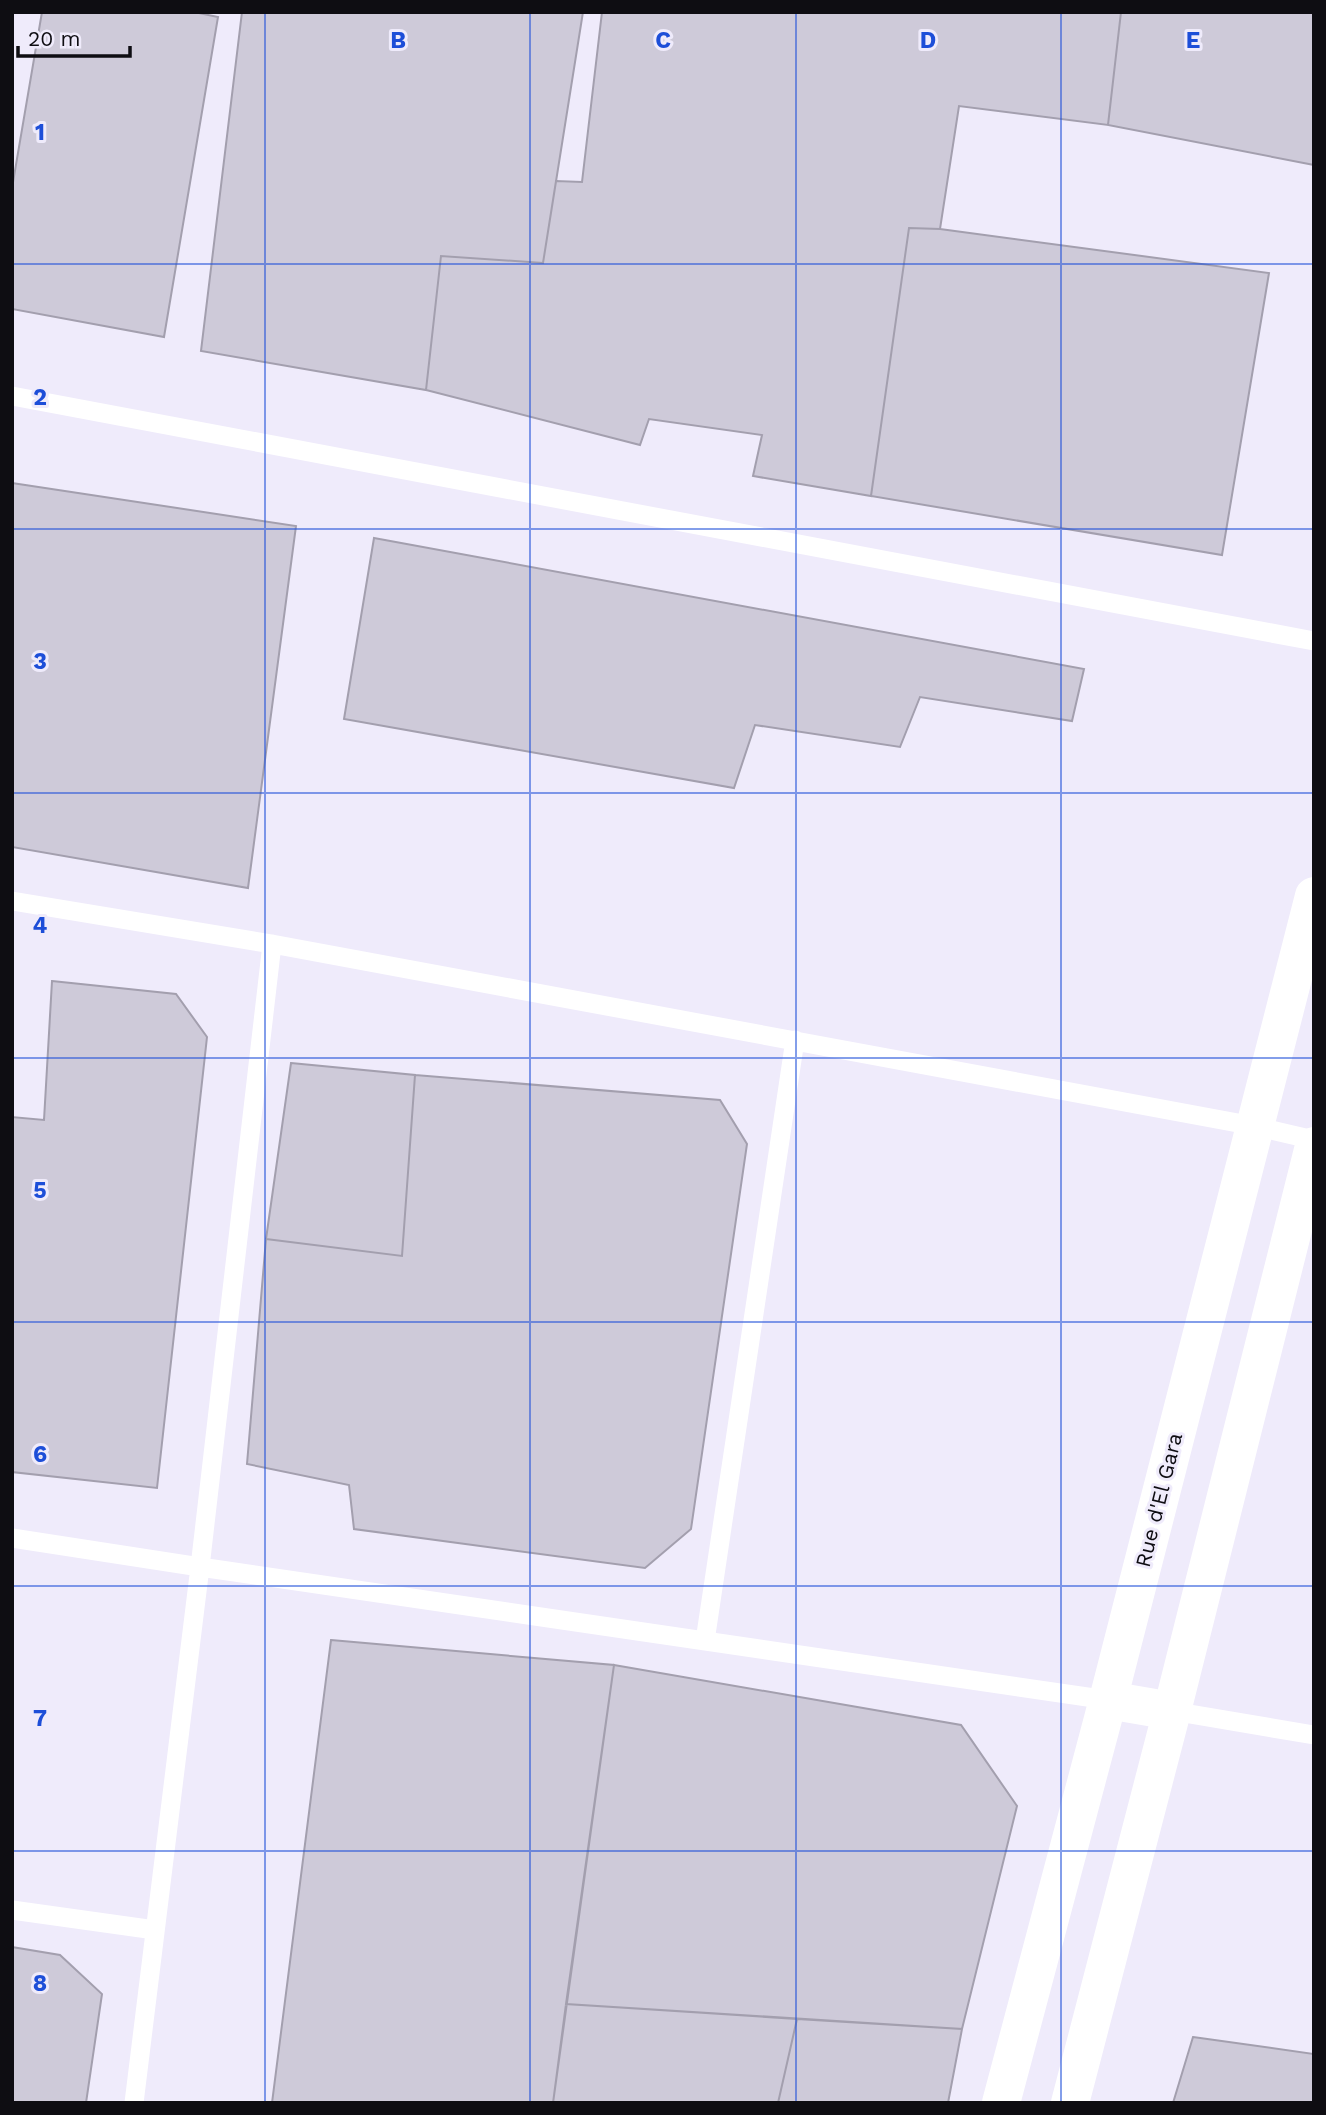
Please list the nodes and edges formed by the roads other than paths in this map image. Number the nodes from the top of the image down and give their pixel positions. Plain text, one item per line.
1 (12, 396) edge
2 (1314, 641) edge
3 (1314, 896) edge
4 (12, 901) edge
5 (272, 944) junction
6 (795, 1041) junction
7 (1254, 1126) junction
8 (1314, 1140) edge
9 (1314, 1146) edge
10 (12, 1538) edge
11 (200, 1567) junction
12 (705, 1641) junction
13 (1108, 1700) junction
14 (1172, 1711) junction
15 (1314, 1735) edge
16 (12, 1910) edge
17 (155, 1930) junction
18 (134, 2103) edge
19 (1001, 2103) edge
20 (1070, 2103) edge

1 - 2 lane
3 - 7 street, Rue d'El Gara
4 - 5 lane
5 - 6 lane
5 - 11 lane
6 - 7 lane
6 - 12 lane
7 - 8 lane
7 - 13 street, Rue d'El Gara
9 - 14 street
10 - 11 lane
11 - 12 lane
11 - 17 lane
12 - 13 lane
13 - 14 street
13 - 19 street, Rue d'El Gara
14 - 15 lane
14 - 20 street
16 - 17 lane
17 - 18 lane

